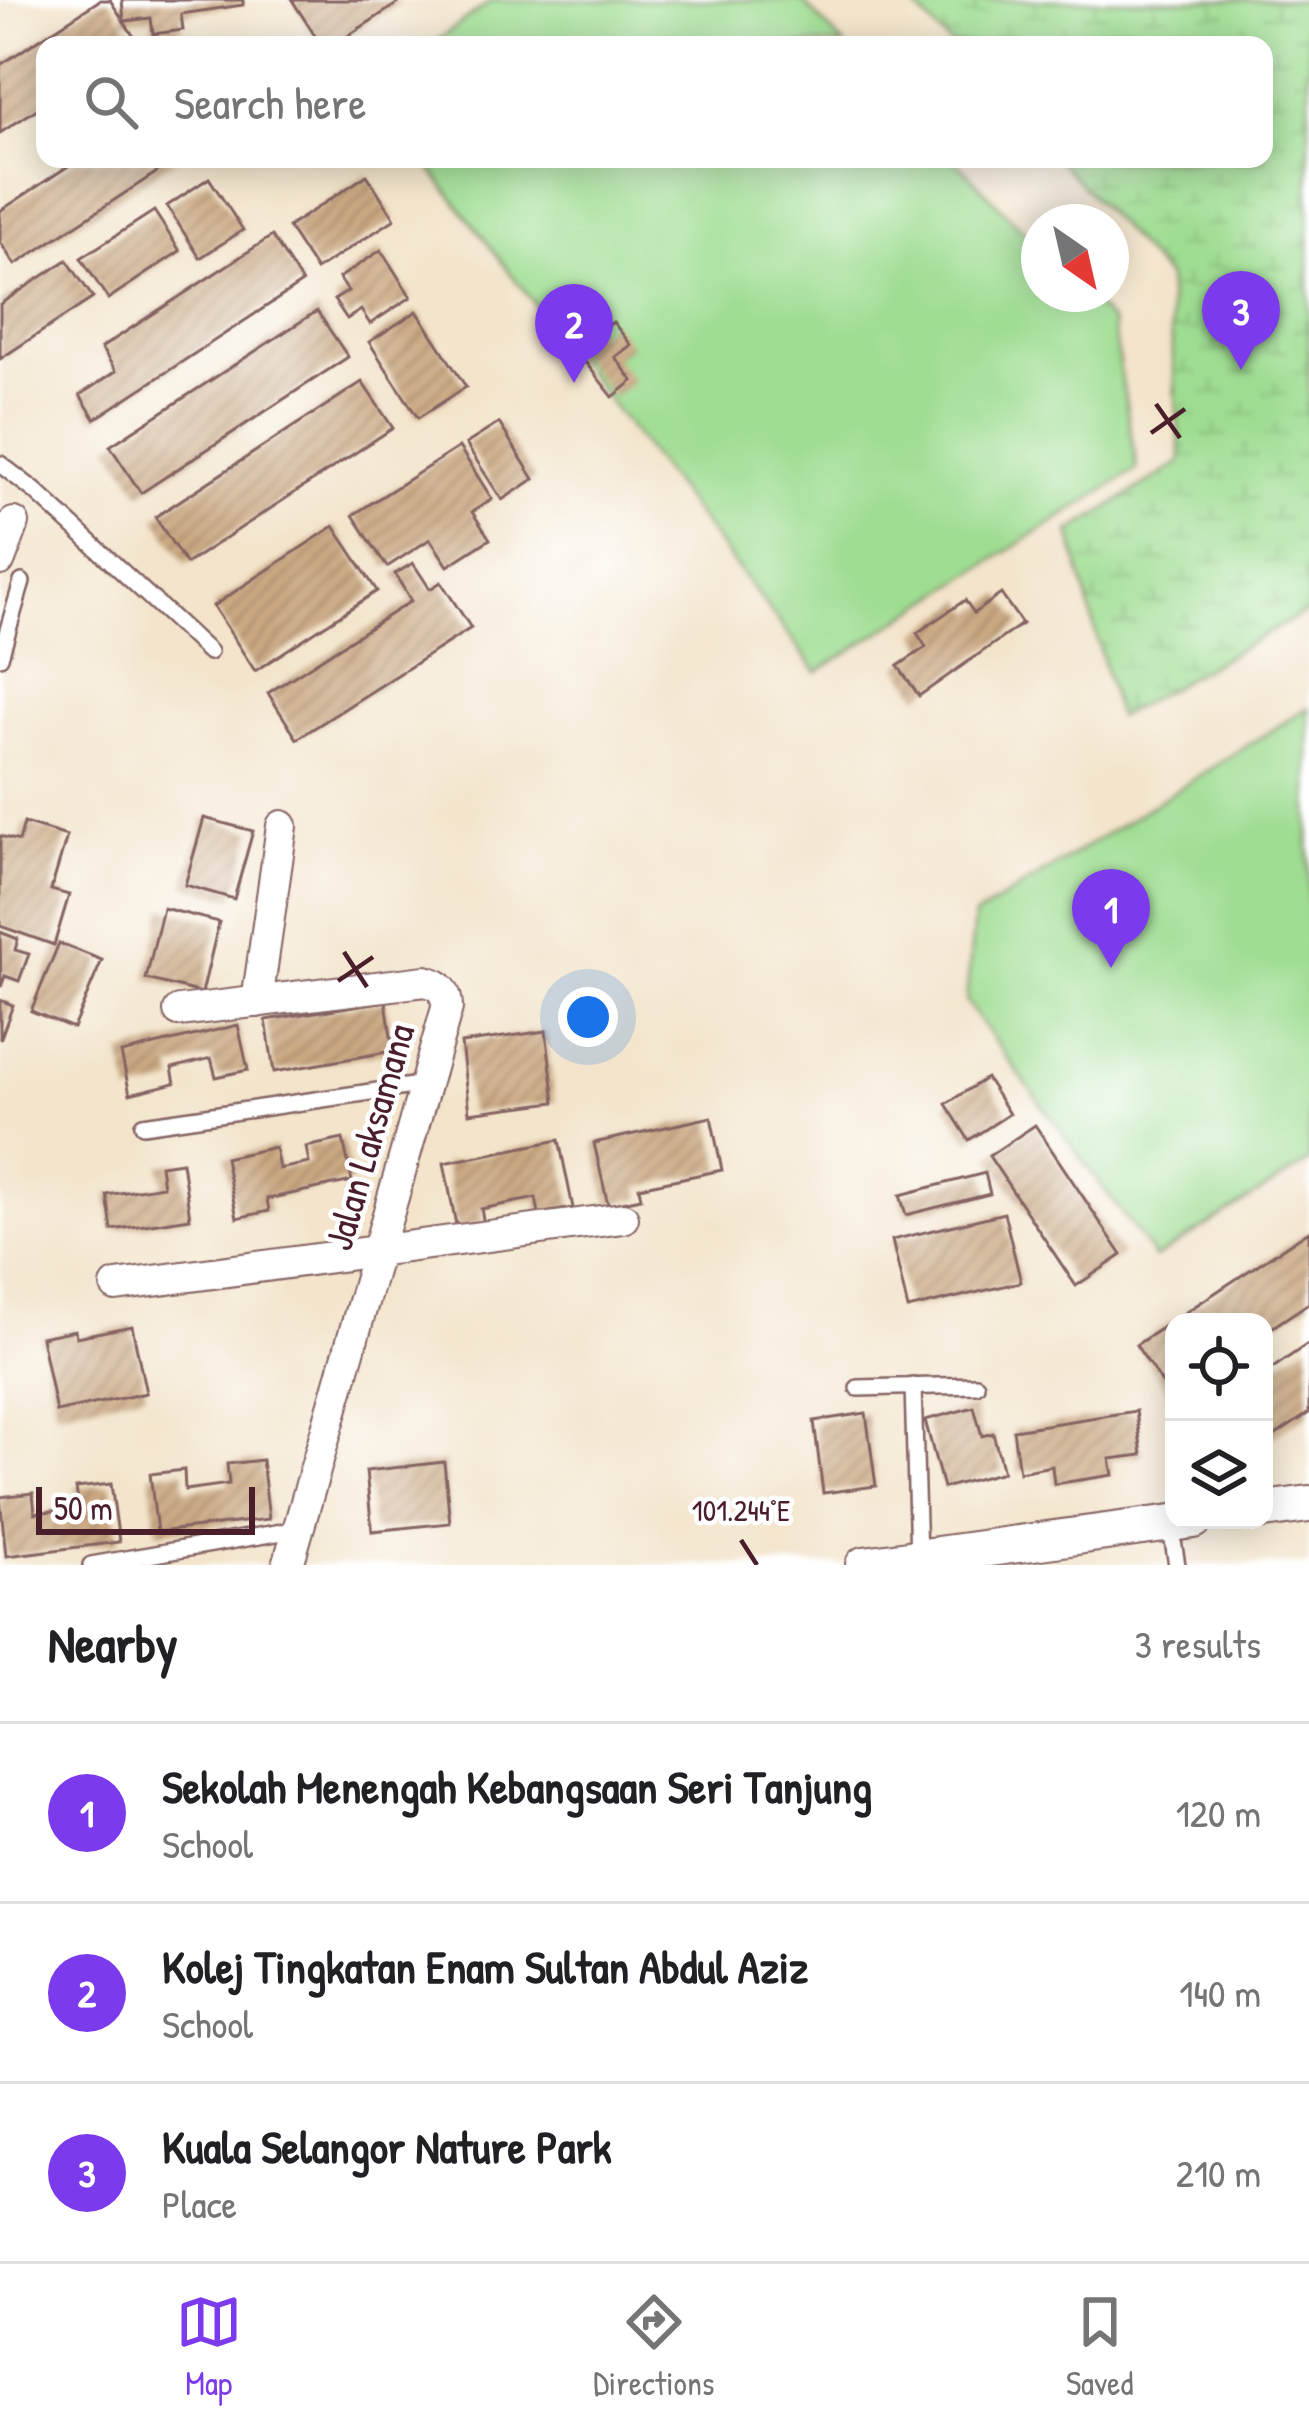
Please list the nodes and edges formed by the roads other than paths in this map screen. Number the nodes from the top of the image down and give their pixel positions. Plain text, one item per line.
1 (0, 464) edge
2 (35, 491) junction
3 (14, 523) joint
4 (0, 560) edge
5 (22, 582) dead end
6 (208, 652) dead end
7 (0, 657) edge
8 (282, 826) dead end
9 (257, 1002) junction
10 (179, 1011) dead end
11 (426, 1084) junction
12 (143, 1125) dead end
13 (623, 1218) dead end
14 (376, 1253) junction
15 (116, 1286) dead end
16 (976, 1385) dead end
17 (913, 1386) junction
18 (859, 1388) dead end
19 (1309, 1504) edge
20 (1273, 1509) edge
21 (1165, 1524) edge
22 (299, 1529) junction
23 (1181, 1529) edge
24 (918, 1558) junction
25 (91, 1565) edge
26 (288, 1565) edge
27 (864, 1565) edge
28 (1177, 1565) edge

1 - 2 lane
2 - 3 lane
2 - 6 lane
3 - 4 street
5 - 7 lane
8 - 9 street
9 - 10 street, Jalan Laksamana
9 - 11 street, Jalan Laksamana
11 - 12 lane
11 - 14 street, Jalan Laksamana
13 - 14 street
14 - 15 street
14 - 22 street, Jalan Laksamana
16 - 17 lane
17 - 18 lane
17 - 24 lane
19 - 20 street
21 - 24 street
22 - 25 lane
22 - 26 street, Jalan Laksamana
23 - 28 lane
24 - 27 street

